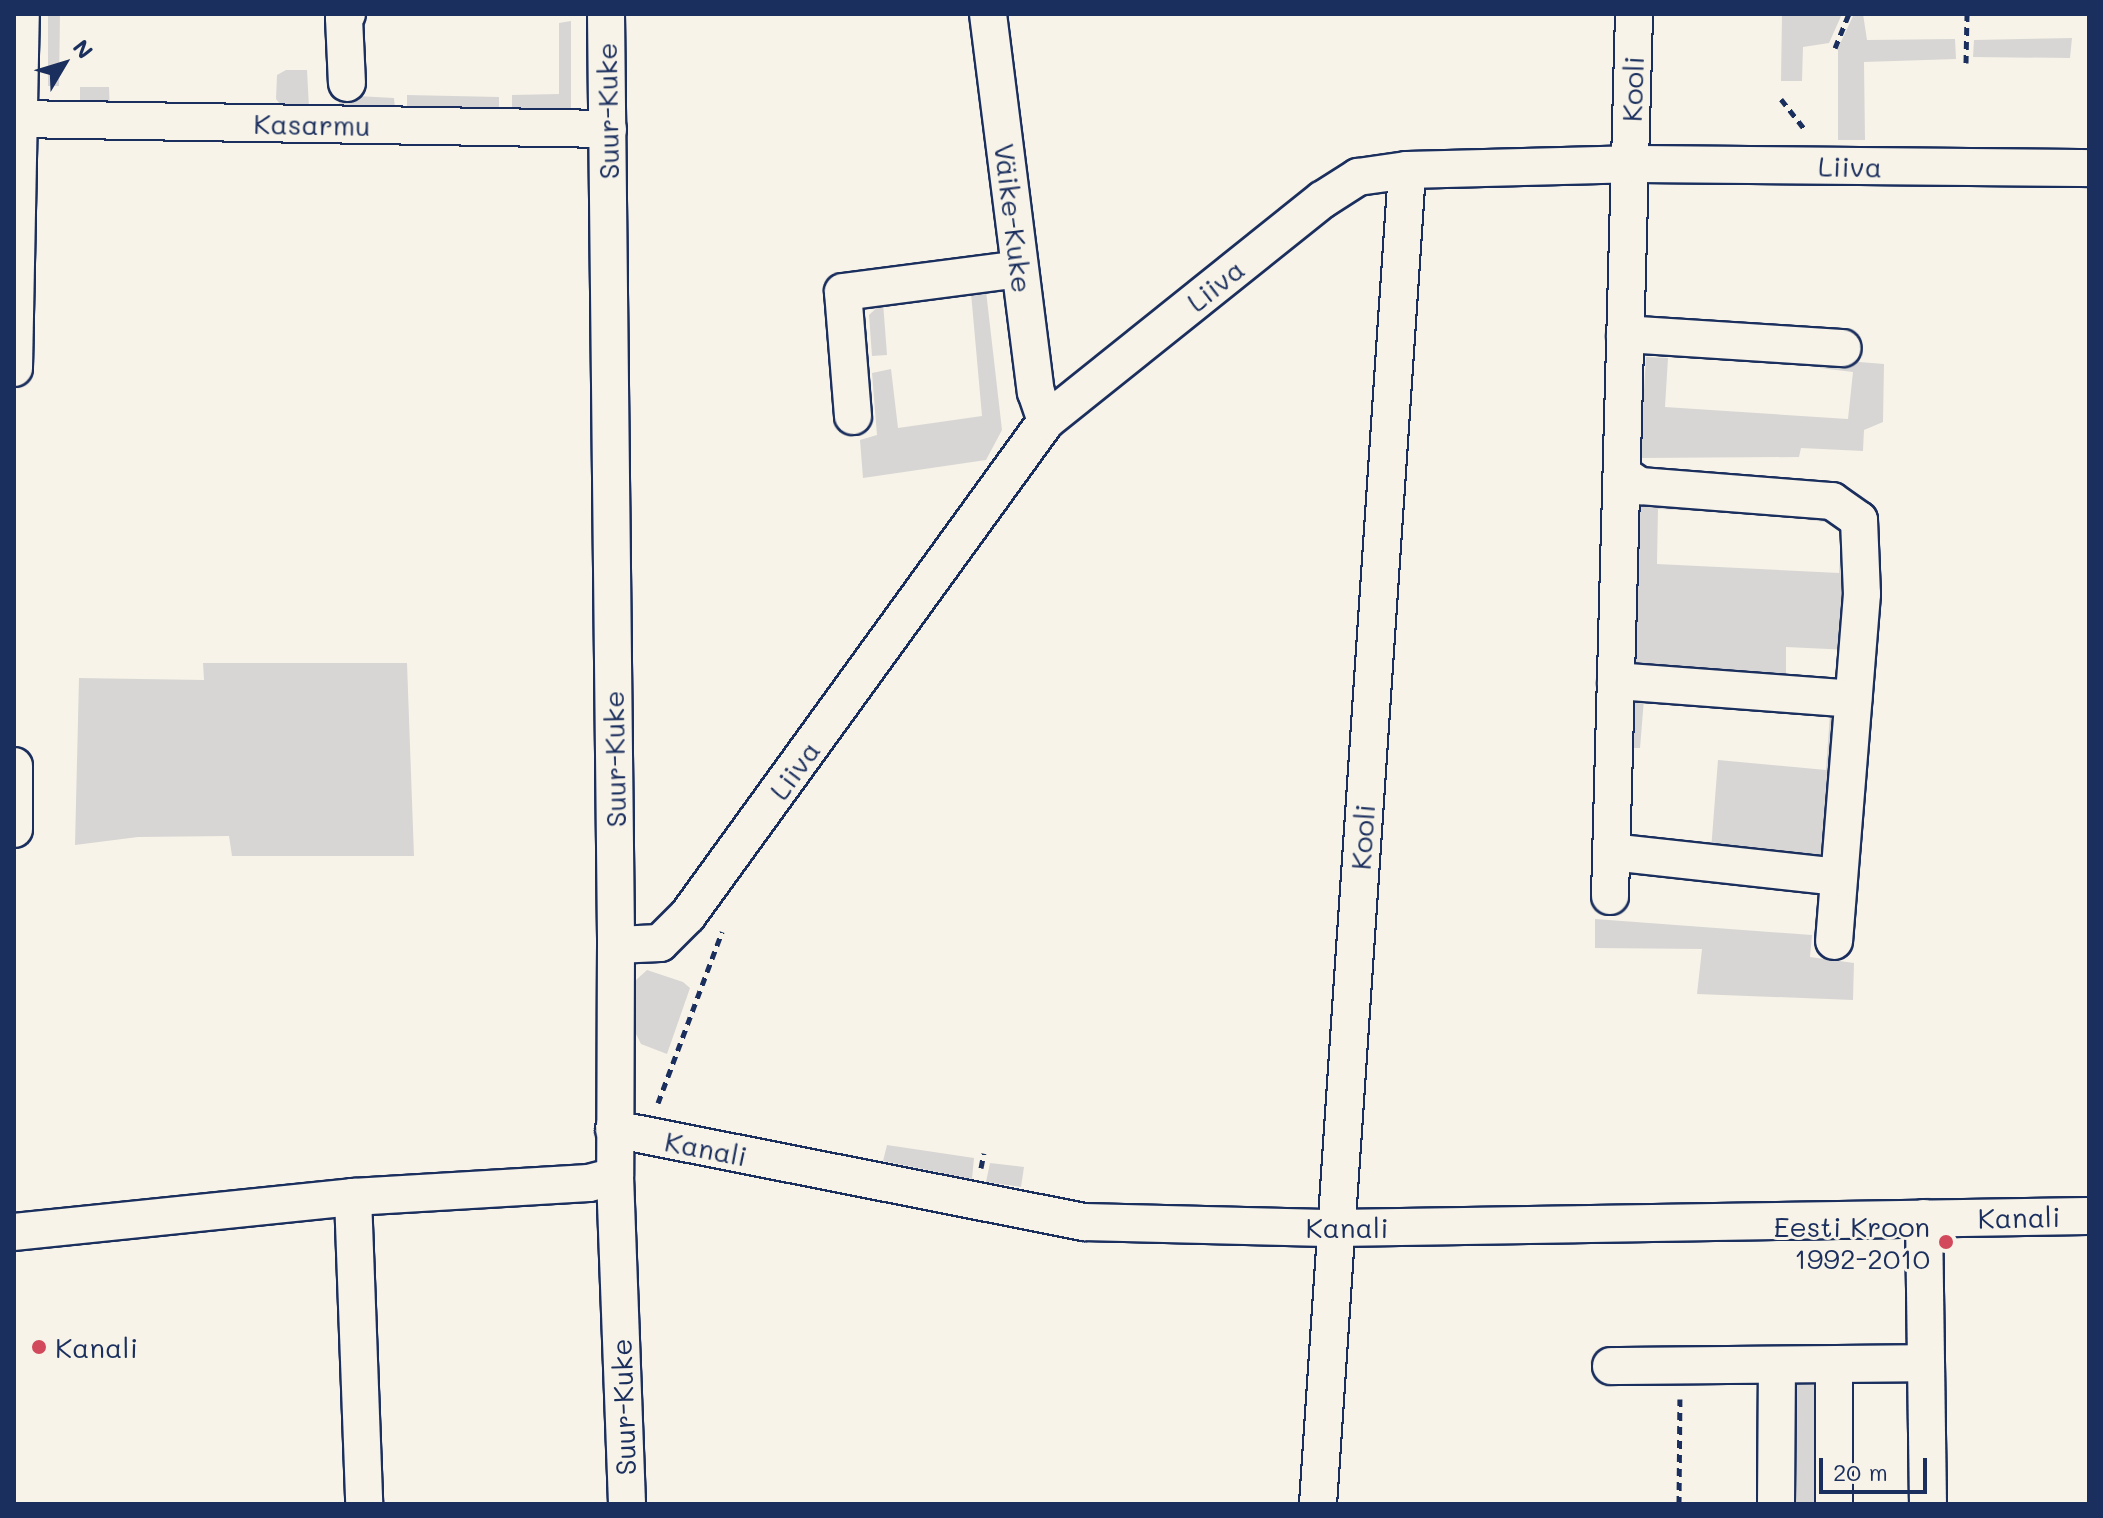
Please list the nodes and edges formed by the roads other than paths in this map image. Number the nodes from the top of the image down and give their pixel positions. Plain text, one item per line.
1 (21, 14) edge
2 (347, 14) edge
3 (606, 14) edge
4 (988, 14) edge
5 (1634, 14) edge
6 (347, 83) dead end
7 (17, 119) junction
8 (608, 129) junction
9 (1630, 164) junction
10 (2089, 168) edge
11 (1407, 170) junction
12 (1020, 269) junction
13 (1625, 334) junction
14 (1843, 348) dead end
15 (14, 368) edge
16 (853, 416) dead end
17 (1046, 421) junction
18 (1622, 474) junction
19 (1616, 681) junction
20 (1853, 699) junction
21 (14, 766) edge
22 (14, 829) edge
23 (1612, 852) junction
24 (1839, 877) junction
25 (1610, 896) dead end
26 (1834, 941) dead end
27 (616, 945) junction
28 (614, 1129) junction
29 (615, 1176) junction
30 (353, 1197) junction
31 (2089, 1216) edge
32 (1924, 1218) junction
33 (1336, 1228) junction
34 (14, 1232) edge
35 (1926, 1363) junction
36 (1834, 1365) junction
37 (1611, 1366) dead end
38 (1777, 1367) junction
39 (364, 1504) edge
40 (627, 1504) edge
41 (1318, 1504) edge
42 (1776, 1504) edge
43 (1834, 1504) edge
44 (1928, 1504) edge

1 - 7 street
2 - 6 street
3 - 8 street, Suur-Kuke
4 - 12 street, Väike-Kuke
5 - 9 street, Kooli
7 - 8 street, Kasarmu
7 - 15 street
8 - 27 street, Suur-Kuke
9 - 10 street, Liiva
9 - 11 street, Liiva
9 - 13 street, Kooli
11 - 17 street, Liiva
11 - 33 street, Kooli
12 - 16 street
12 - 17 street, Väike-Kuke
13 - 14 street
13 - 18 street, Kooli
17 - 27 street, Liiva
18 - 19 street, Kooli
18 - 20 street
19 - 20 street
19 - 23 street, Kooli
20 - 24 street
21 - 22 street
23 - 24 street
23 - 25 street, Kooli
24 - 26 street
27 - 28 street, Suur-Kuke
28 - 29 street, Suur-Kuke
28 - 33 street, Kanali
29 - 30 street
29 - 40 street, Suur-Kuke
30 - 34 street
30 - 39 street
31 - 32 street, Kanali
32 - 33 street, Kanali
32 - 35 street
33 - 41 street, Kooli
35 - 36 street
35 - 44 street
36 - 38 street
36 - 43 street
37 - 38 street
38 - 42 street

